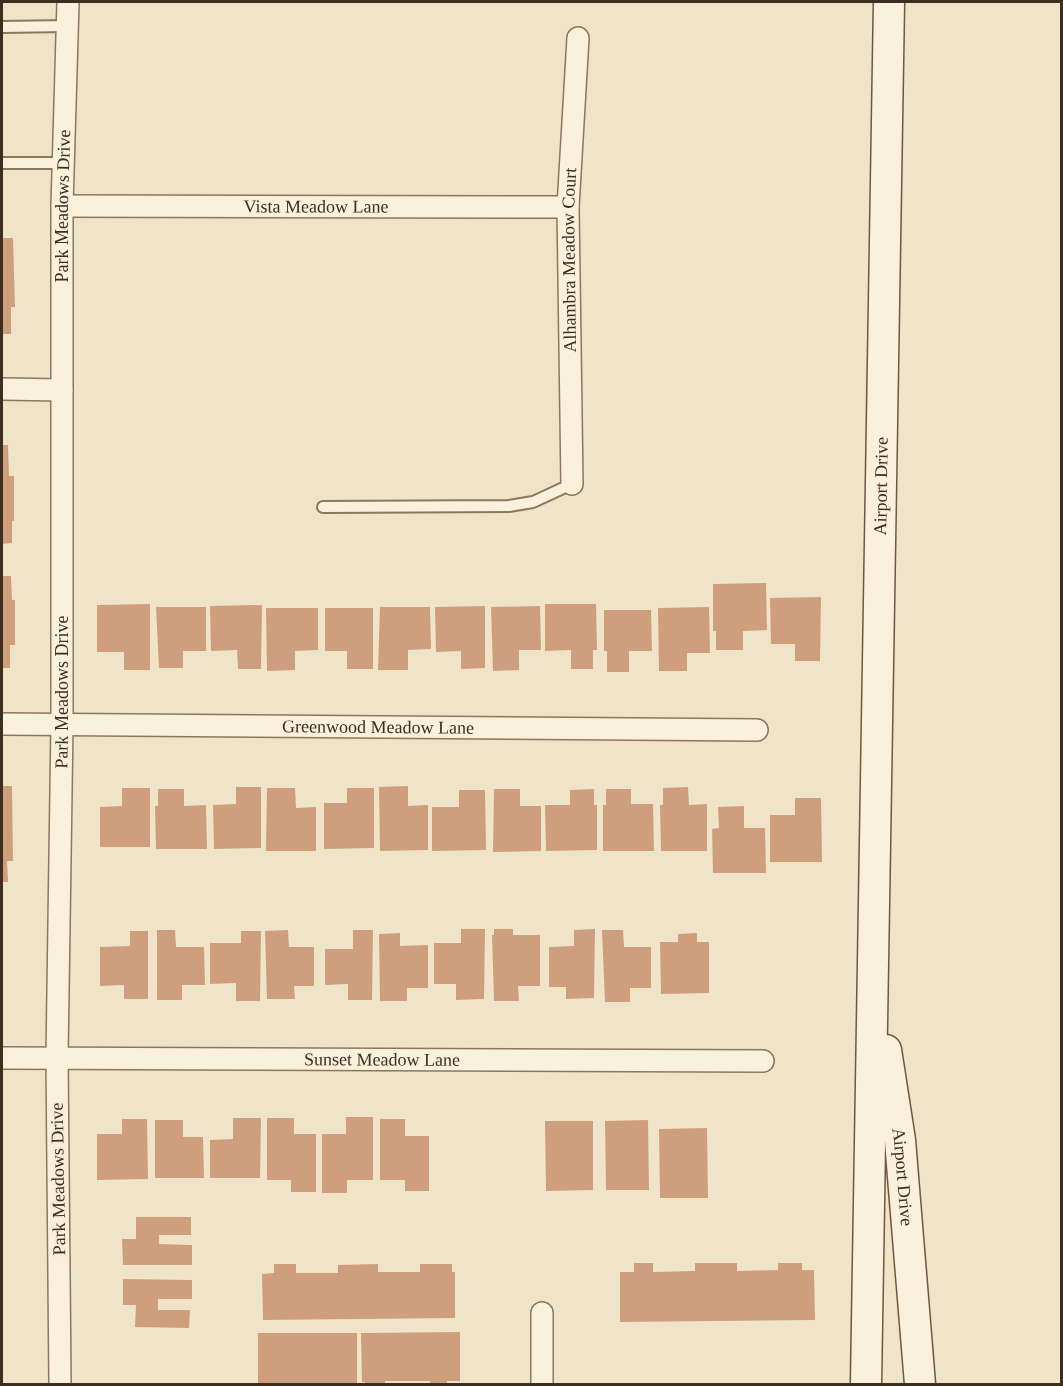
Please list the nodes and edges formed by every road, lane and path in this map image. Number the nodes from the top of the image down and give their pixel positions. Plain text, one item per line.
1 (68, 2) edge
2 (889, 2) edge
3 (67, 26) junction
4 (2, 27) edge
5 (578, 38) dead end
6 (2, 163) edge
7 (63, 163) junction
8 (62, 206) junction
9 (568, 207) junction
10 (2, 389) edge
11 (62, 390) junction
12 (572, 484) joint
13 (323, 507) dead end
14 (2, 724) edge
15 (62, 724) junction
16 (757, 730) dead end
17 (873, 969) junction
18 (2, 1058) edge
19 (57, 1058) junction
20 (762, 1061) dead end
21 (542, 1313) dead end
22 (870, 1376) edge
23 (60, 1384) edge
24 (542, 1384) edge
25 (920, 1384) edge

1 - 3 street, Park Meadows Drive
2 - 17 main road, Airport Drive
3 - 4 lane
3 - 7 street, Park Meadows Drive
5 - 9 street, Alhambra Meadow Court
6 - 7 lane
7 - 8 street, Park Meadows Drive
8 - 9 street, Vista Meadow Lane
8 - 11 street, Park Meadows Drive
9 - 12 street, Alhambra Meadow Court
10 - 11 street
11 - 15 street, Park Meadows Drive
12 - 13 lane
14 - 15 street, Greenwood Meadow Lane
15 - 16 street, Greenwood Meadow Lane
15 - 19 street, Park Meadows Drive
17 - 22 main road, Airport Drive
17 - 25 main road, Airport Drive
18 - 19 street, Sunset Meadow Lane
19 - 20 street, Sunset Meadow Lane
19 - 23 street, Park Meadows Drive
21 - 24 street

